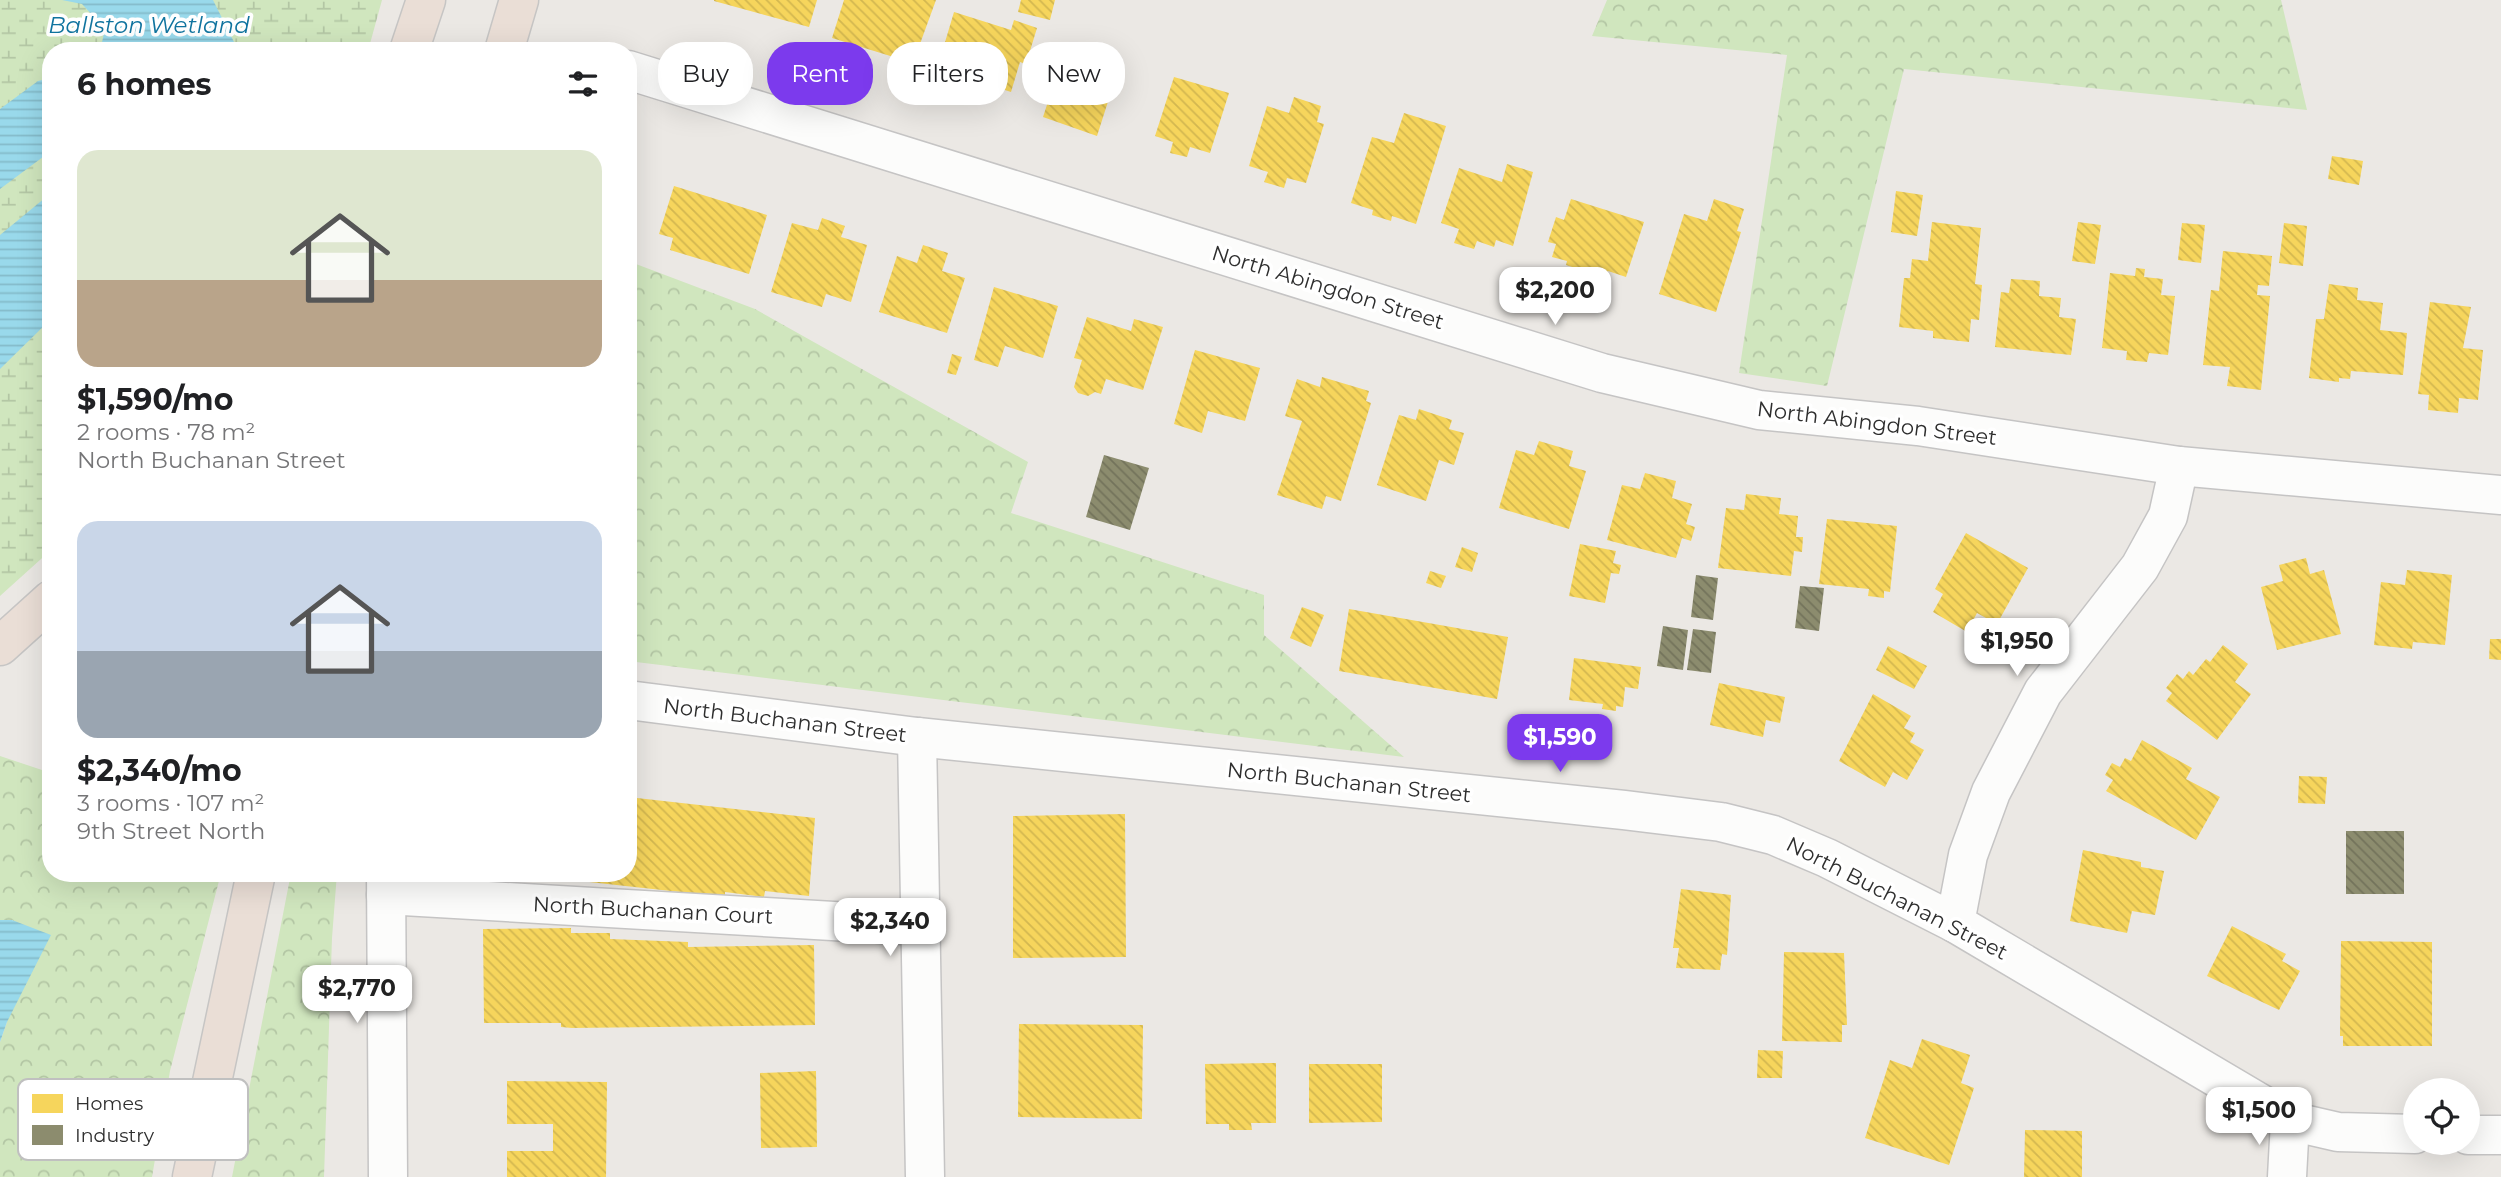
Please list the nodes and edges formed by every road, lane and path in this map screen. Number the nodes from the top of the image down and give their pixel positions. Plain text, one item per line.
1 (426, 0) edge
2 (519, 0) edge
3 (412, 42) edge
4 (507, 42) edge
5 (637, 73) edge
6 (2179, 466) junction
7 (2501, 495) edge
8 (42, 608) edge
9 (0, 646) edge
10 (637, 701) edge
11 (917, 737) junction
12 (254, 882) edge
13 (386, 884) edge
14 (1955, 923) junction
15 (919, 926) junction
16 (213, 1079) edge
17 (2290, 1121) junction
18 (2403, 1134) edge
19 (2480, 1135) edge
20 (2501, 1135) edge
21 (388, 1177) edge
22 (925, 1177) edge
23 (2287, 1177) edge

1 - 3 highway
2 - 4 highway
5 - 6 street, North Abingdon Street
6 - 7 street, North Abingdon Street
6 - 14 street
8 - 9 highway
10 - 11 street, North Buchanan Street
11 - 14 street, North Buchanan Street
11 - 15 street
12 - 16 highway
13 - 15 street, North Buchanan Court
13 - 21 street
14 - 17 street, North Buchanan Street
15 - 22 street
17 - 18 street, North Buchanan Street
17 - 23 street
19 - 20 street

